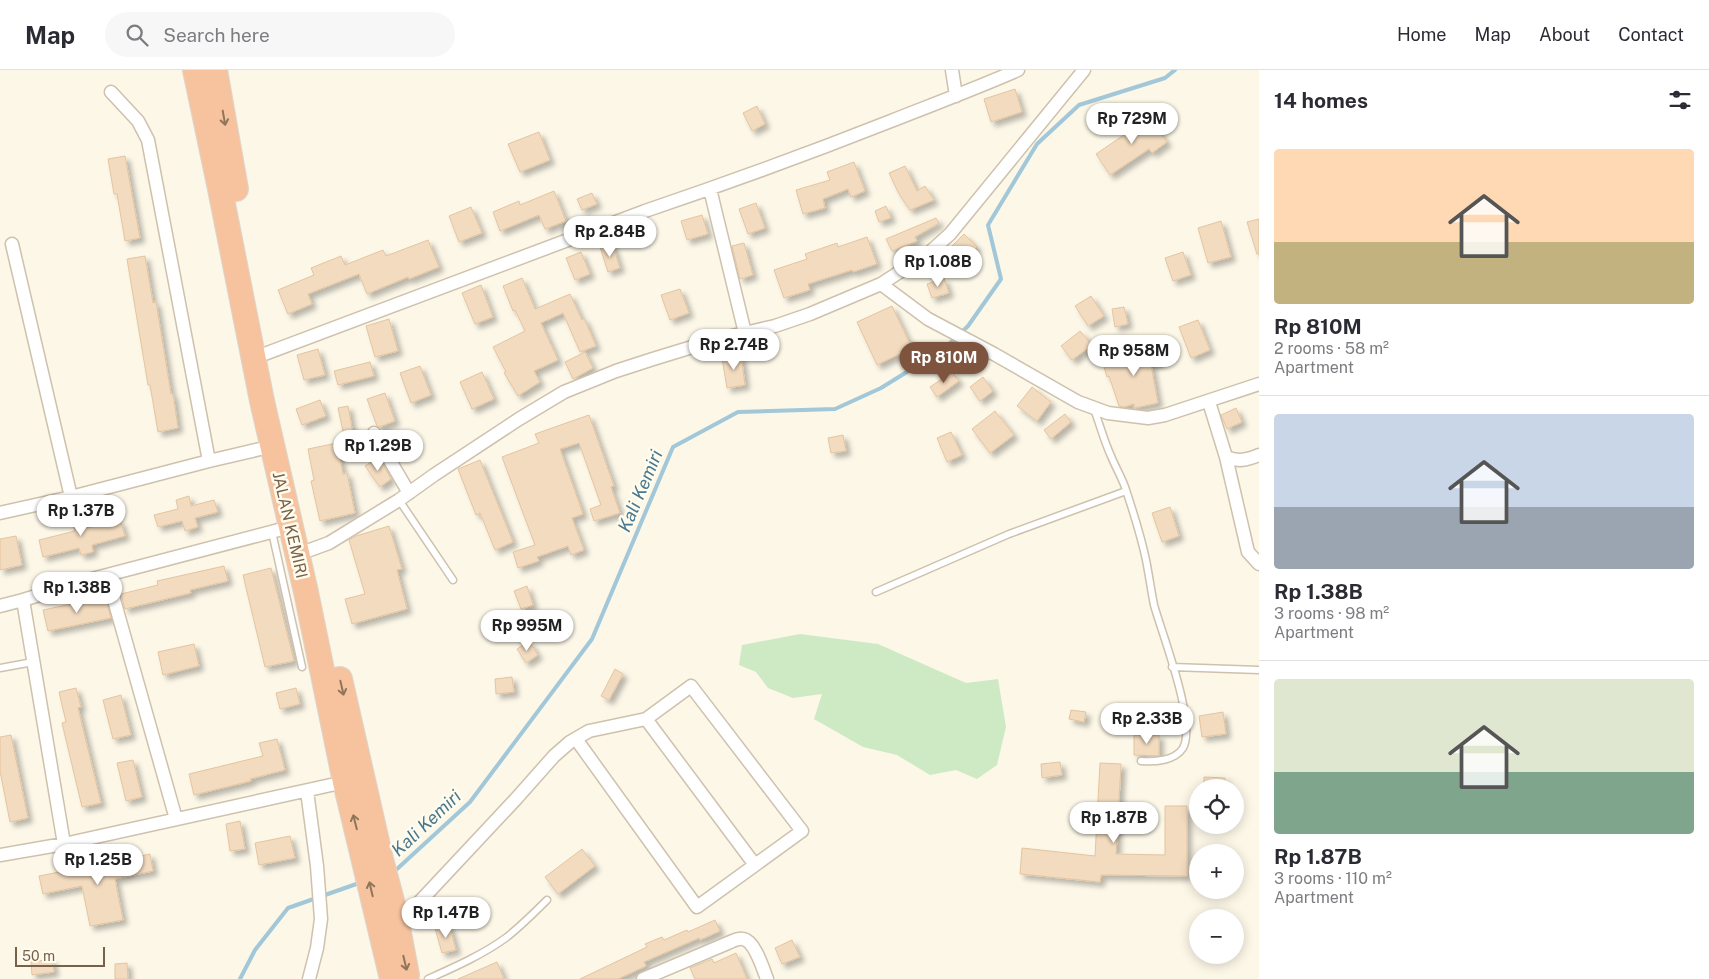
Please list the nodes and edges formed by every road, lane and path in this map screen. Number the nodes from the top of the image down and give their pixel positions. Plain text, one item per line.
1 (195, 70) edge
2 (215, 70) edge
3 (952, 70) edge
4 (1018, 70) edge
5 (1084, 70) edge
6 (111, 92) dead end
7 (956, 96) junction
8 (710, 189) junction
9 (12, 244) dead end
10 (882, 284) junction
11 (745, 333) junction
12 (261, 355) junction
13 (1259, 384) edge
14 (1209, 402) junction
15 (1094, 408) junction
16 (374, 433) dead end
17 (273, 446) junction
18 (1259, 455) edge
19 (1226, 457) junction
20 (209, 461) junction
21 (1126, 491) junction
22 (404, 496) junction
23 (71, 497) junction
24 (0, 512) edge
25 (281, 529) junction
26 (304, 553) junction
27 (1259, 564) edge
28 (107, 574) junction
29 (452, 580) dead end
30 (876, 592) dead end
31 (23, 600) junction
32 (0, 606) edge
33 (33, 662) junction
34 (302, 667) dead end
35 (1172, 667) junction
36 (0, 668) edge
37 (1259, 670) edge
38 (646, 719) junction
39 (576, 739) junction
40 (1141, 761) dead end
41 (354, 780) junction
42 (307, 791) junction
43 (176, 819) junction
44 (64, 844) junction
45 (0, 855) edge
46 (754, 865) junction
47 (547, 900) dead end
48 (390, 918) junction
49 (652, 977) edge
50 (309, 979) edge
51 (392, 979) edge
52 (408, 979) edge
53 (428, 979) edge
54 (767, 979) edge

1 - 12 highway, JALAN KEMIRI
2 -> 12 highway, JALAN KEMIRI
3 - 7 street
4 - 7 street
5 - 10 street
6 - 20 street
7 - 8 street
8 - 11 street
8 - 12 street
9 - 23 street
10 - 11 street
10 - 15 street
11 - 22 street
12 - 17 highway, JALAN KEMIRI
12 - 26 highway, JALAN KEMIRI
13 - 14 street
14 - 15 street
14 - 19 street
15 - 21 lane
16 - 22 street
17 - 20 street
17 - 25 highway, JALAN KEMIRI
18 - 19 street
19 - 27 street
20 - 23 street
21 - 30 lane
21 - 35 lane
22 - 26 street
22 - 29 lane
23 - 24 street
25 - 26 highway, JALAN KEMIRI
25 - 28 street
25 - 34 lane
26 - 41 highway, JALAN KEMIRI
28 - 31 street
28 - 43 street
31 - 32 street
31 - 33 street
33 - 36 lane
33 - 44 street
35 - 37 lane
35 - 40 lane
38 - 39 street
38 - 46 street
38 - 46 street
39 - 46 street
39 - 48 street
41 - 42 street
41 - 48 highway, JALAN KEMIRI
42 - 43 street
42 - 50 street
43 - 44 street
44 - 45 street
47 - 53 lane
48 - 51 highway, JALAN KEMIRI
48 -> 52 highway, JALAN KEMIRI
49 - 54 street

